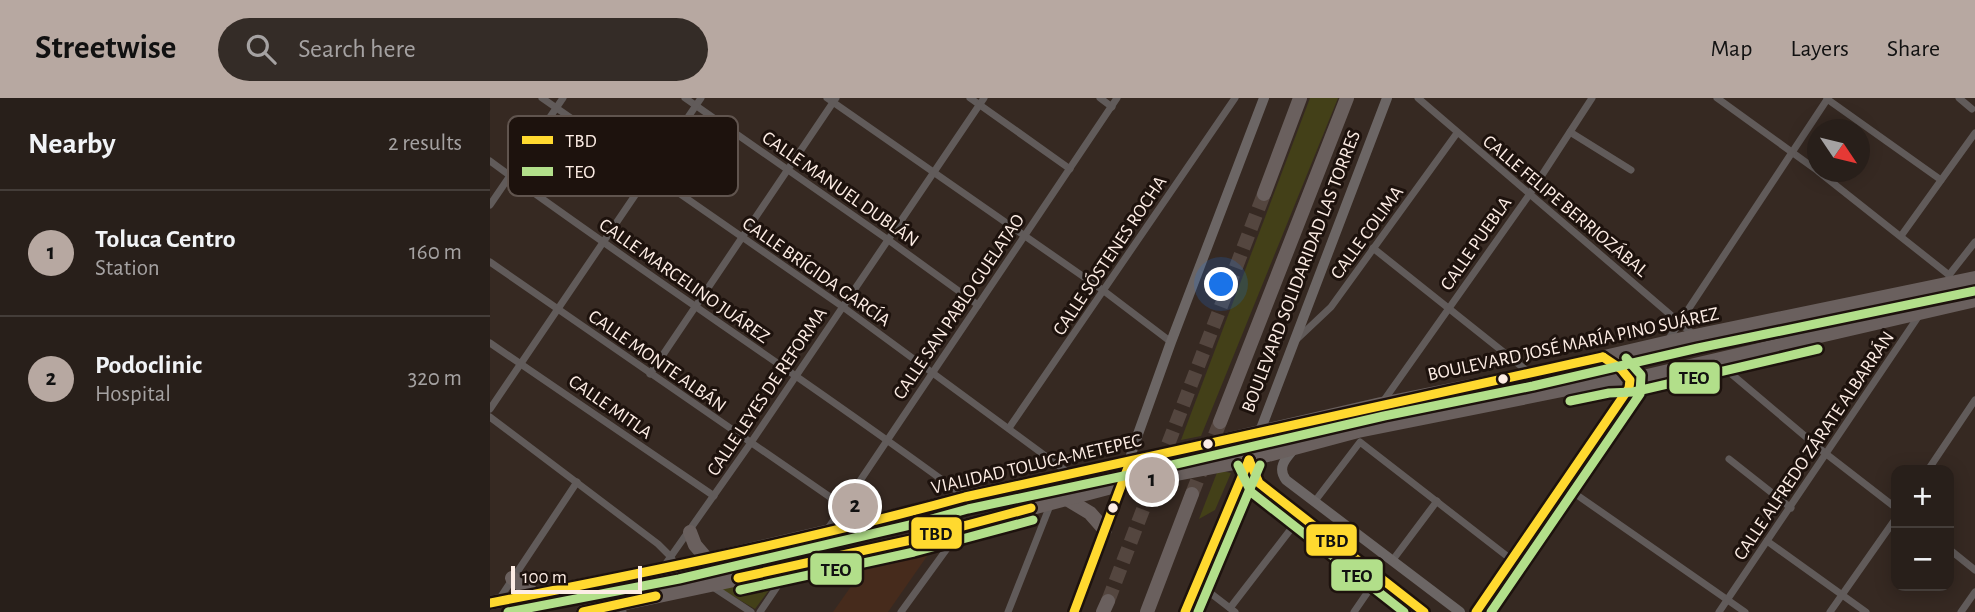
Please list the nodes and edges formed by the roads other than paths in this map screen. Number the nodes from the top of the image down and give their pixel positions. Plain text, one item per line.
1 (542, 98) edge
2 (563, 98) edge
3 (685, 98) edge
4 (701, 98) edge
5 (970, 98) edge
6 (1100, 98) edge
7 (1118, 98) edge
8 (1235, 98) edge
9 (1264, 98) edge
10 (1300, 98) edge
11 (1348, 98) edge
12 (1387, 98) edge
13 (1418, 98) edge
14 (1592, 98) edge
15 (1717, 98) edge
16 (1959, 98) edge
17 (832, 99) edge
18 (1827, 99) edge
19 (982, 101) edge
20 (696, 106) junction
21 (1112, 107) junction
22 (556, 108) junction
23 (1972, 109) dead end
24 (551, 116) edge
25 (567, 116) edge
26 (689, 116) edge
27 (711, 116) edge
28 (1570, 132) junction
29 (1457, 133) junction
30 (1975, 133) edge
31 (738, 135) edge
32 (1794, 152) junction
33 (490, 162) edge
34 (1807, 162) edge
35 (788, 169) junction
36 (1070, 169) junction
37 (1631, 170) dead end
38 (933, 171) junction
39 (508, 175) edge
40 (1941, 180) junction
41 (508, 181) edge
42 (1832, 182) edge
43 (1264, 194) tunnel mouth
44 (1529, 195) junction
45 (538, 196) edge
46 (635, 196) edge
47 (681, 196) edge
48 (490, 205) edge
49 (1025, 236) junction
50 (1901, 236) junction
51 (742, 239) junction
52 (887, 239) junction
53 (1975, 242) edge
54 (604, 243) junction
55 (1373, 248) junction
56 (490, 262) edge
57 (1975, 278) edge
58 (1951, 279) junction
59 (1104, 291) junction
60 (1915, 292) junction
61 (1975, 300) edge
62 (1957, 304) junction
63 (978, 305) junction
64 (697, 307) junction
65 (843, 307) junction
66 (558, 309) junction
67 (1448, 309) junction
68 (1920, 314) junction
69 (1679, 322) junction
70 (1695, 336) junction
71 (1171, 342) junction
72 (1667, 342) junction
73 (490, 343) edge
74 (1293, 343) junction
75 (1603, 357) junction
76 (1716, 361) junction
77 (520, 365) junction
78 (932, 372) junction
79 (650, 374) junction
80 (1531, 374) junction
81 (796, 375) junction
82 (1630, 380) junction
83 (1975, 400) edge
84 (1381, 404) junction
85 (490, 408) edge
86 (490, 417) edge
87 (1220, 422) tunnel mouth
88 (1009, 428) junction
89 (1259, 433) junction
90 (888, 439) junction
91 (750, 444) junction
92 (1296, 447) junction
93 (1180, 450) joint
94 (1825, 453) junction
95 (1729, 458) dead end
96 (1249, 460) junction
97 (1130, 462) junction
98 (1931, 465) edge
99 (1071, 474) junction
100 (577, 482) junction
101 (1123, 484) junction
102 (1564, 486) junction
103 (1192, 494) tunnel mouth
104 (714, 496) junction
105 (965, 497) junction
106 (1058, 501) junction
107 (1315, 501) junction
108 (1437, 501) junction
109 (1891, 504) edge
110 (843, 506) junction
111 (1791, 508) junction
112 (1301, 516) junction
113 (965, 525) junction
114 (1891, 525) edge
115 (1105, 530) junction
116 (690, 532) junction
117 (825, 533) junction
118 (1767, 541) junction
119 (1954, 553) edge
120 (707, 559) junction
121 (1513, 560) junction
122 (1392, 561) junction
123 (670, 564) junction
124 (790, 568) junction
125 (1975, 570) edge
126 (621, 577) junction
127 (1378, 577) junction
128 (512, 578) junction
129 (708, 584) junction
130 (687, 589) junction
131 (1209, 592) dead end
132 (1975, 592) edge
133 (534, 594) junction
134 (1842, 594) junction
135 (646, 598) junction
136 (1727, 600) junction
137 (494, 603) edge
138 (624, 607) edge
139 (1233, 610) edge
140 (583, 612) edge
141 (751, 612) edge
142 (760, 612) edge
143 (901, 612) edge
144 (1008, 612) edge
145 (1074, 612) edge
146 (1147, 612) edge
147 (1185, 612) edge
148 (1354, 612) edge
149 (1424, 612) edge
150 (1460, 612) edge
151 (1476, 612) edge
152 (1719, 612) edge
153 (1745, 612) edge
154 (1829, 612) edge
155 (1867, 612) edge
156 (1961, 612) edge

1 - 22 street, CALLE BRÍGIDA GARCÍA
2 - 22 street
3 - 20 street, CALLE MANUEL DUBLÁN
4 - 20 street
5 - 19 street
6 - 21 street
7 - 21 street, CALLE SAN PABLO GUELATAO
8 - 59 street, CALLE SÓSTENES ROCHA
9 - 71 main road
10 - 43 highway
11 - 87 highway, BOULEVARD SOLIDARIDAD LAS TORRES
12 - 74 main road, BOULEVARD SOLIDARIDAD LAS TORRES
13 - 29 street, CALLE FELIPE BERRIOZÁBAL
14 - 28 street, CALLE PUEBLA
15 - 32 street
16 - 23 street
17 - 35 street
17 - 38 street
18 - 32 street
18 - 40 street
19 - 36 street
19 - 38 street, CALLE LEYES DE REFORMA
20 - 26 street
20 - 27 street, CALLE MANUEL DUBLÁN
21 - 36 street, CALLE SAN PABLO GUELATAO
22 - 24 street
22 - 25 street, CALLE BRÍGIDA GARCÍA
28 - 37 street
28 - 44 street, CALLE PUEBLA
29 - 44 street, CALLE FELIPE BERRIOZÁBAL
29 - 55 street, CALLE COLIMA
30 - 40 street
31 - 35 street, CALLE MANUEL DUBLÁN
32 - 34 street
32 - 69 street
33 - 39 street, CALLE MARCELINO JUÁREZ
35 - 51 street
35 - 52 street, CALLE MANUEL DUBLÁN
36 - 49 street, CALLE SAN PABLO GUELATAO
38 - 49 street
38 - 52 street, CALLE LEYES DE REFORMA
40 - 50 street
41 - 48 street
42 - 50 street
44 - 67 street, CALLE PUEBLA
44 - 69 street, CALLE FELIPE BERRIOZÁBAL
45 - 54 street, CALLE MARCELINO JUÁREZ
46 - 54 street
47 - 51 street, CALLE BRÍGIDA GARCÍA
49 - 59 street
49 - 63 street, CALLE SAN PABLO GUELATAO
50 - 58 street
51 - 64 street
51 - 65 street, CALLE BRÍGIDA GARCÍA
52 - 63 street, CALLE MANUEL DUBLÁN
52 - 65 street, CALLE LEYES DE REFORMA
53 - 58 street
54 - 64 street, CALLE MARCELINO JUÁREZ
54 - 66 street
55 - 67 street
55 - 74 street, CALLE COLIMA
56 - 66 street, CALLE MONTE ALBÁN
57 - 58 highway, BOULEVARD JOSÉ MARÍA PINO SUÁREZ
58 - 60 highway, BOULEVARD JOSÉ MARÍA PINO SUÁREZ
58 - 62 street
59 - 71 street
59 - 88 street, CALLE SÓSTENES ROCHA
60 - 68 street
60 - 70 highway, BOULEVARD JOSÉ MARÍA PINO SUÁREZ
61 - 62 highway
62 - 68 highway
63 - 78 street, CALLE SAN PABLO GUELATAO
64 - 79 street
64 - 81 street, CALLE MARCELINO JUÁREZ
65 - 78 street, CALLE BRÍGIDA GARCÍA
65 - 81 street, CALLE LEYES DE REFORMA
66 - 77 street
66 - 79 street, CALLE MONTE ALBÁN
67 - 80 street
67 - 84 street, CALLE PUEBLA
68 - 76 highway
68 - 94 street, CALLE ALFREDO ZÁRATE ALBARRÁN
69 - 70 street, CALLE FELIPE BERRIOZÁBAL
69 - 72 street
70 - 72 highway, BOULEVARD JOSÉ MARÍA PINO SUÁREZ
71 - 97 main road
72 - 75 highway, BOULEVARD JOSÉ MARÍA PINO SUÁREZ
73 - 77 street, CALLE MITLA
74 - 89 main road, BOULEVARD SOLIDARIDAD LAS TORRES
75 - 80 highway, BOULEVARD JOSÉ MARÍA PINO SUÁREZ
75 - 82 street
76 - 82 highway
76 - 94 street
77 - 85 street
77 - 104 street, CALLE MITLA
78 - 88 street, CALLE BRÍGIDA GARCÍA
78 - 90 street, CALLE SAN PABLO GUELATAO
79 - 91 street, CALLE MONTE ALBÁN
80 - 84 highway, BOULEVARD JOSÉ MARÍA PINO SUÁREZ
81 - 90 street, CALLE MARCELINO JUÁREZ
81 - 91 street, CALLE LEYES DE REFORMA
82 - 92 highway
82 - 102 street
83 - 98 street
84 - 89 highway, BOULEVARD JOSÉ MARÍA PINO SUÁREZ
86 - 100 street
88 - 99 street, CALLE BRÍGIDA GARCÍA
89 - 93 highway, BOULEVARD JOSÉ MARÍA PINO SUÁREZ
89 - 96 main road, BOULEVARD SOLIDARIDAD LAS TORRES
90 - 105 street, CALLE MARCELINO JUÁREZ
90 - 110 street, CALLE SAN PABLO GUELATAO
91 - 104 street, CALLE LEYES DE REFORMA
91 - 110 street, CALLE MONTE ALBÁN
92 - 96 highway
92 - 107 main road
93 - 97 highway, VIALIDAD TOLUCA-METEPEC
94 - 109 street
94 - 111 street, CALLE ALFREDO ZÁRATE ALBARRÁN
95 - 111 street
96 - 101 highway, VIALIDAD TOLUCA-METEPEC
96 - 112 main road
96 - 147 main road, BOULEVARD SOLIDARIDAD LAS TORRES
97 - 99 highway, VIALIDAD TOLUCA-METEPEC
97 - 101 main road
99 - 105 highway, VIALIDAD TOLUCA-METEPEC
100 - 123 street
100 - 128 street
101 - 106 highway, VIALIDAD TOLUCA-METEPEC
101 - 115 main road
102 - 121 street
102 - 136 street
103 - 146 highway
104 - 116 street, CALLE LEYES DE REFORMA
105 - 117 highway, VIALIDAD TOLUCA-METEPEC
106 - 113 highway, VIALIDAD TOLUCA-METEPEC
106 - 115 highway
106 - 144 street
107 - 108 street
107 - 122 main road
108 - 121 street
108 - 122 street
110 - 117 street, CALLE SAN PABLO GUELATAO
111 - 118 street, CALLE ALFREDO ZÁRATE ALBARRÁN
112 - 127 main road
112 - 139 street
113 - 124 highway, VIALIDAD TOLUCA-METEPEC
113 - 143 street
114 - 134 street
115 - 145 main road
116 - 120 highway
116 - 123 street, CALLE LEYES DE REFORMA
117 - 120 highway, VIALIDAD TOLUCA-METEPEC
118 - 134 street
118 - 136 street, CALLE ALFREDO ZÁRATE ALBARRÁN
119 - 125 street
120 - 123 highway, VIALIDAD TOLUCA-METEPEC
121 - 151 street
122 - 150 main road
123 - 126 highway, VIALIDAD TOLUCA-METEPEC
123 - 130 street
123 - 135 street, CALLE LEYES DE REFORMA
124 - 129 highway, VIALIDAD TOLUCA-METEPEC
124 - 142 street
126 - 133 highway, VIALIDAD TOLUCA-METEPEC
126 - 138 street
127 - 148 street
127 - 149 main road
128 - 133 highway
128 - 137 street
129 - 130 highway, VIALIDAD TOLUCA-METEPEC
129 - 141 street
130 - 135 highway, VIALIDAD TOLUCA-METEPEC
131 - 139 street
132 - 156 street
133 - 137 highway, VIALIDAD TOLUCA-METEPEC
134 - 154 street
134 - 155 street
135 - 138 highway, VIALIDAD TOLUCA-METEPEC
136 - 152 street, CALLE ALFREDO ZÁRATE ALBARRÁN
136 - 153 street
138 - 140 highway, VIALIDAD TOLUCA-METEPEC

